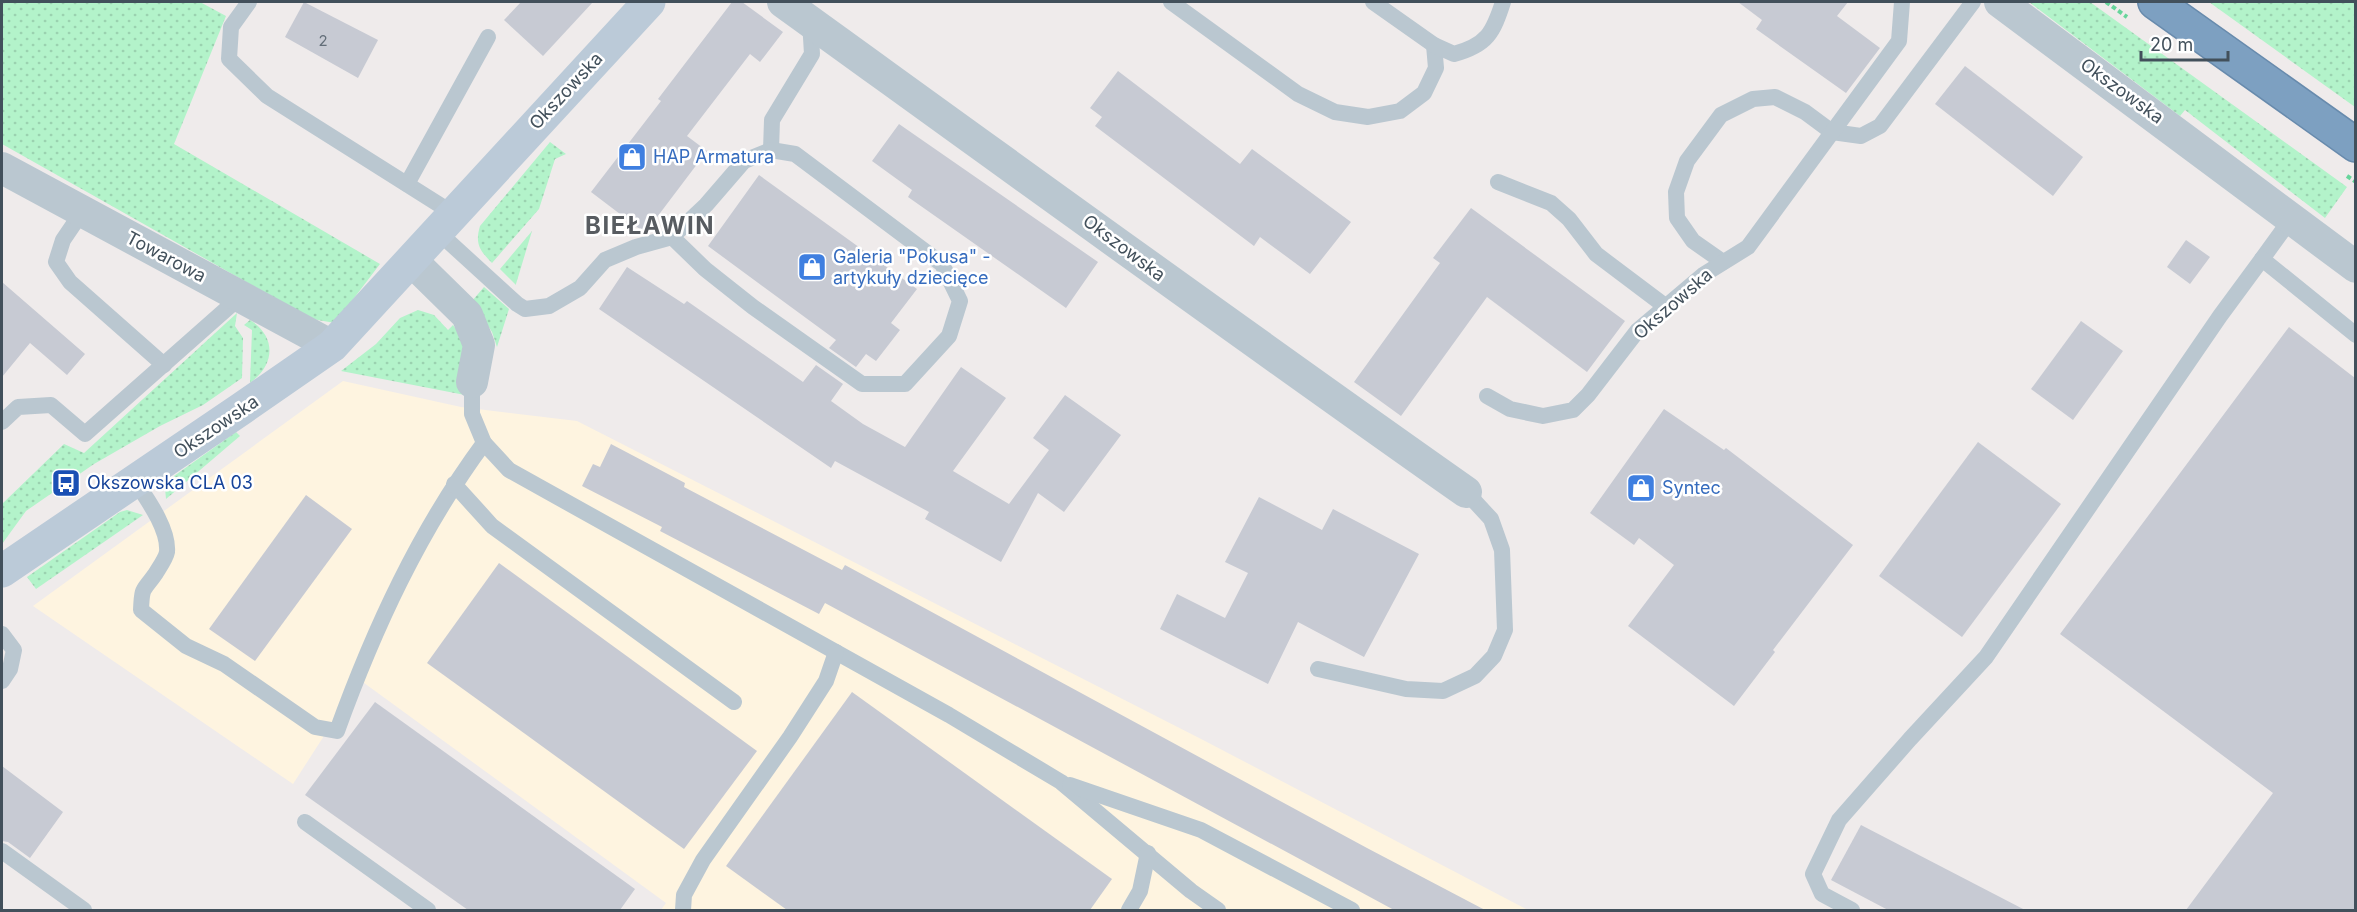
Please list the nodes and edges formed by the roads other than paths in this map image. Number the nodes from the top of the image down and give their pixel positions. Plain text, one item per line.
1 (249, 2) edge
2 (649, 2) edge
3 (783, 2) edge
4 (1171, 2) edge
5 (1373, 2) edge
6 (1503, 2) edge
7 (1902, 2) edge
8 (1972, 2) edge
9 (2000, 2) edge
10 (2155, 2) edge
11 (810, 21) junction
12 (488, 37) dead end
13 (1434, 45) junction
14 (1832, 132) junction
15 (2355, 145) edge
16 (771, 150) junction
17 (2, 168) edge
18 (1497, 182) dead end
19 (407, 184) junction
20 (82, 212) junction
21 (2291, 219) junction
22 (446, 223) junction
23 (672, 237) junction
24 (2262, 259) junction
25 (412, 261) junction
26 (1723, 262) junction
27 (2355, 267) edge
28 (240, 297) junction
29 (1665, 306) junction
30 (2355, 335) edge
31 (332, 346) junction
32 (164, 364) junction
33 (472, 382) joint
34 (1487, 396) dead end
35 (2, 422) edge
36 (484, 443) junction
37 (135, 481) junction
38 (454, 484) junction
39 (1466, 492) joint
40 (2, 570) edge
41 (2, 634) edge
42 (836, 652) junction
43 (1318, 669) dead end
44 (2, 681) edge
45 (734, 702) dead end
46 (1061, 782) junction
47 (306, 822) dead end
48 (2, 851) edge
49 (1148, 853) junction
50 (687, 908) edge
51 (84, 910) edge
52 (428, 910) edge
53 (1129, 910) edge
54 (1218, 910) edge
55 (1352, 910) edge
56 (1852, 910) edge

1 - 19 lane
2 - 22 main road, Okszowska
3 - 11 street, Okszowska
4 - 13 lane
5 - 13 lane
6 - 13 lane
7 - 14 lane, Okszowska
8 - 14 lane
9 - 21 street, Okszowska
10 - 15 highway
11 - 16 lane
11 - 39 street, Okszowska
12 - 19 lane
14 - 26 lane, Okszowska
14 - 26 lane
16 - 23 lane
16 - 23 lane
17 - 20 street, Towarowa
18 - 29 lane
19 - 22 lane
20 - 28 street, Towarowa
20 - 32 lane
21 - 24 lane
21 - 27 street, Okszowska
22 - 23 lane
22 - 25 main road, Okszowska
24 - 30 lane
24 - 56 lane
25 - 31 main road, Okszowska
25 - 33 street
26 - 29 lane, Okszowska
28 - 31 street, Towarowa
28 - 32 lane
29 - 34 lane, Okszowska
31 - 37 main road, Okszowska
32 - 35 lane
33 - 36 lane
36 - 38 lane
36 - 42 lane
37 - 38 lane
37 - 40 main road, Okszowska
38 - 45 lane
39 - 43 lane
41 - 44 lane
42 - 46 lane
42 - 50 lane
46 - 49 lane
46 - 55 lane
47 - 52 lane
48 - 51 lane
49 - 53 lane
49 - 54 lane

